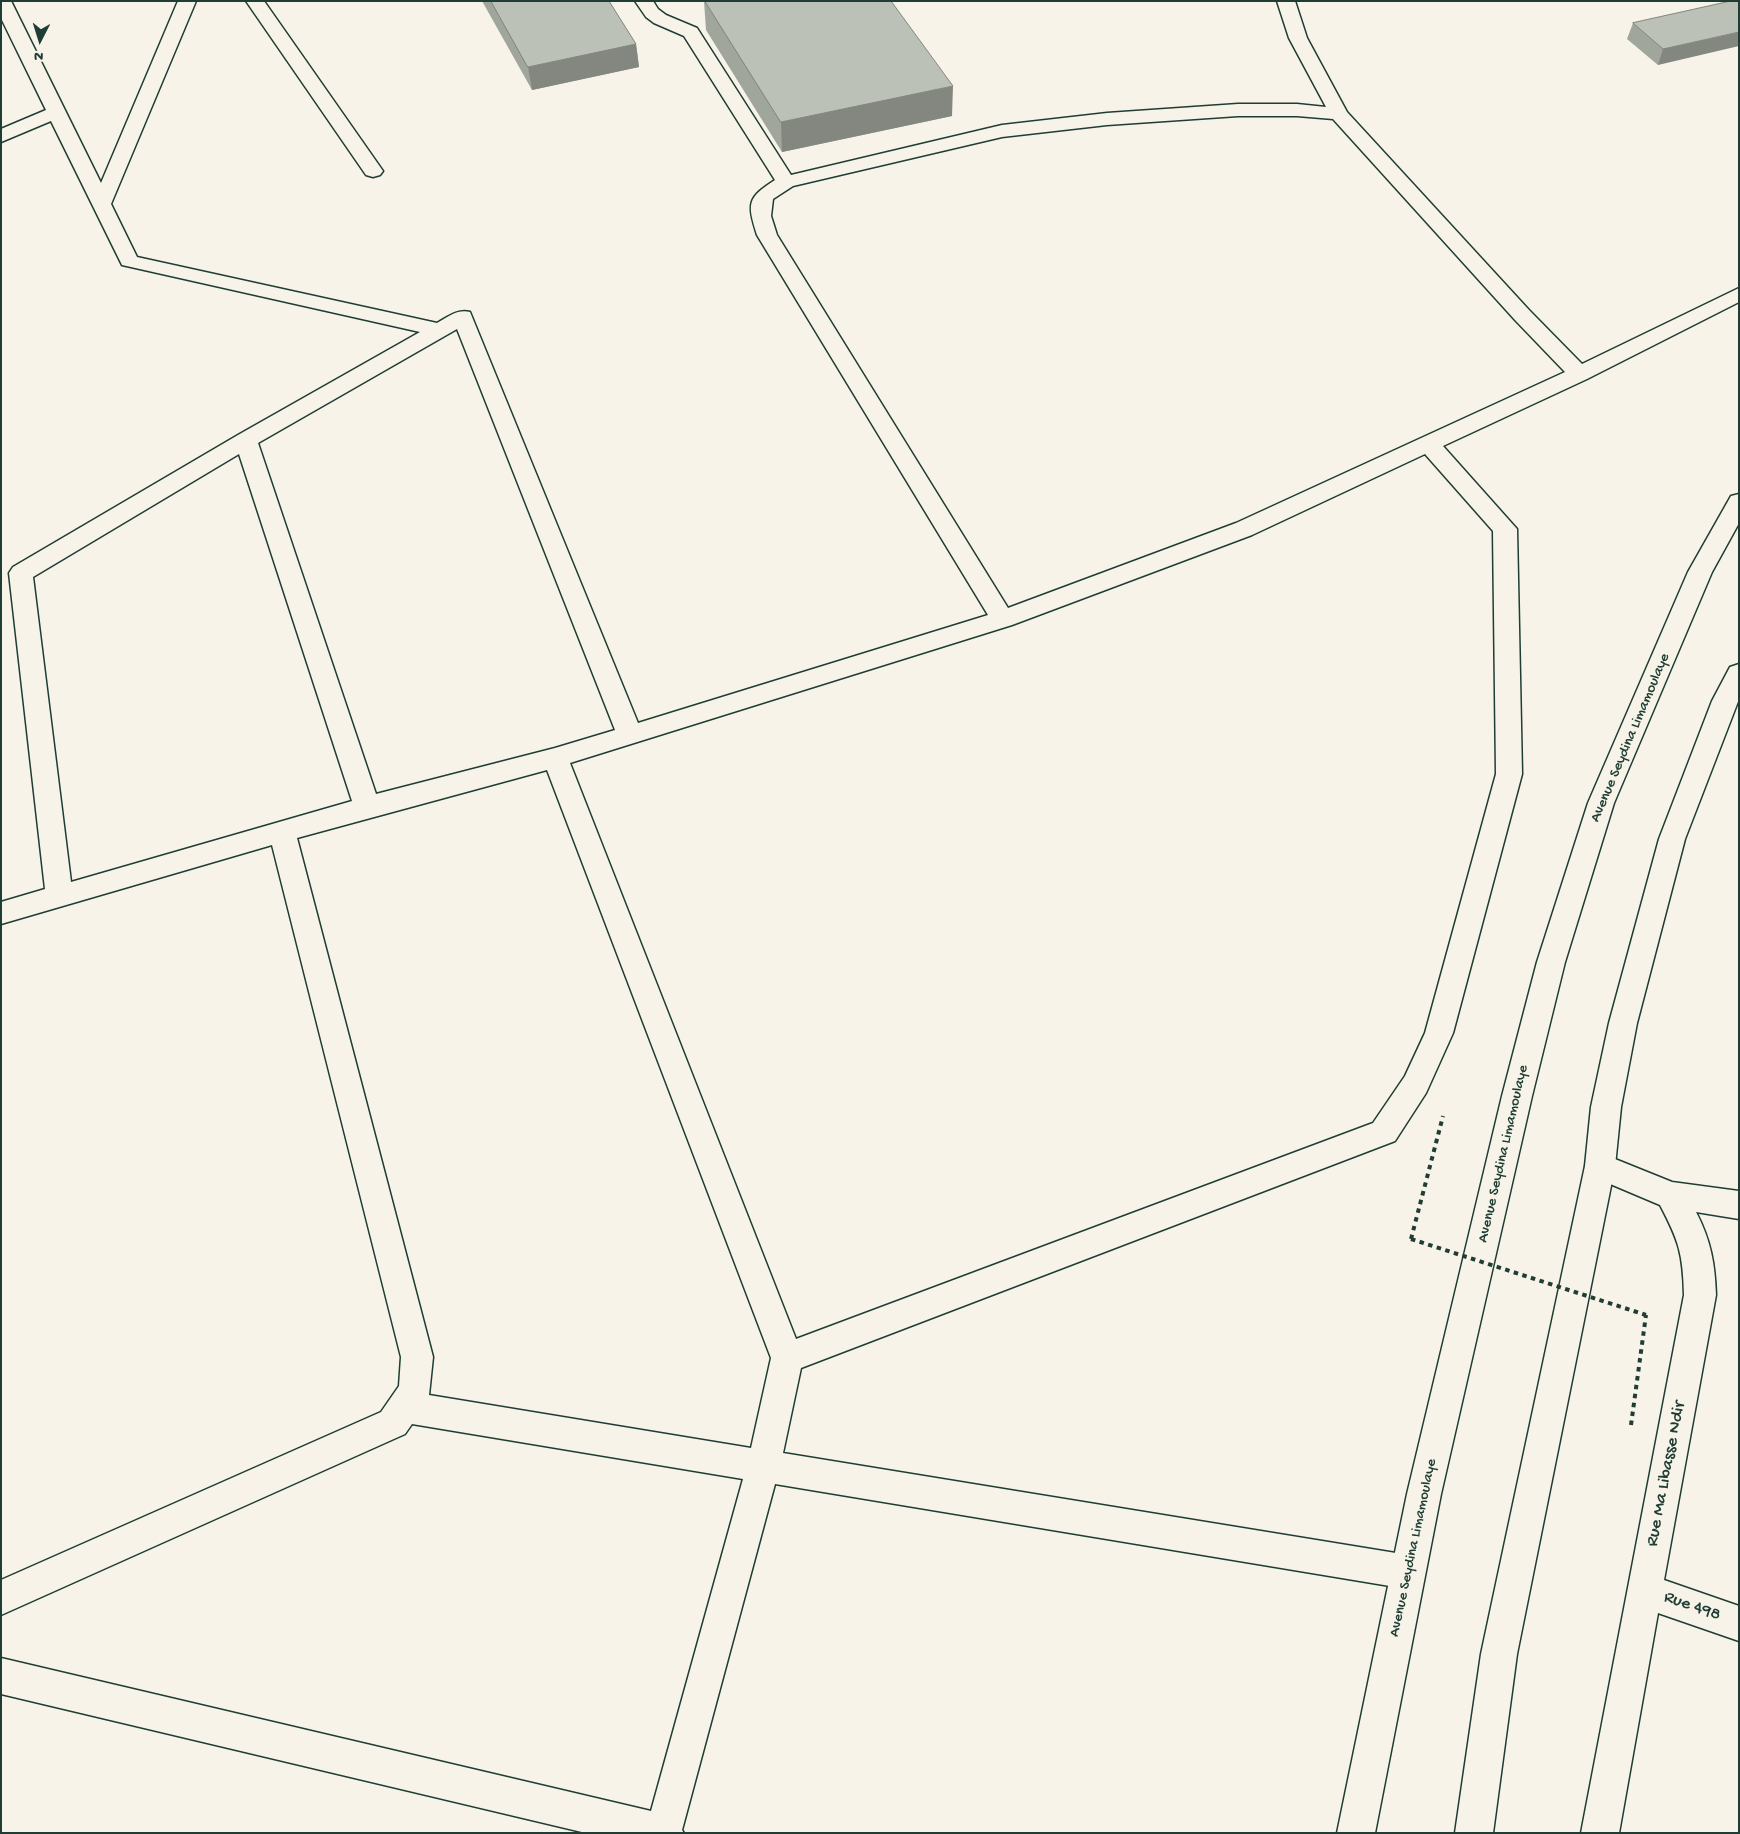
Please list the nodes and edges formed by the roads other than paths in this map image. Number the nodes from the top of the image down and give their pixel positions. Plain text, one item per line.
1 (2, 1) edge
2 (187, 1) edge
3 (255, 1) edge
4 (644, 1) edge
5 (1286, 1) edge
6 (56, 112) junction
7 (1339, 114) junction
8 (1, 136) edge
9 (372, 172) dead end
10 (786, 182) junction
11 (102, 205) junction
12 (1739, 294) edge
13 (439, 330) junction
14 (1579, 374) junction
15 (246, 440) junction
16 (1429, 444) junction
17 (1739, 502) edge
18 (1003, 618) junction
19 (1739, 673) edge
20 (630, 734) junction
21 (555, 758) junction
22 (367, 807) junction
23 (282, 833) junction
24 (59, 896) junction
25 (1, 913) edge
26 (1600, 1166) junction
27 (1671, 1195) junction
28 (1739, 1205) edge
29 (787, 1358) junction
30 (404, 1407) junction
31 (763, 1467) junction
32 (1408, 1572) junction
33 (1645, 1591) junction
34 (1, 1598) edge
35 (1739, 1624) edge
36 (1, 1676) edge
37 (664, 1833) edge
38 (1356, 1833) edge
39 (1474, 1833) edge
40 (1600, 1833) edge

1 - 6 main road
2 - 11 main road
3 - 9 main road
4 - 10 main road
5 - 7 main road
6 - 8 main road
6 - 11 main road
7 - 10 main road
7 - 14 main road
10 - 18 main road
11 - 13 main road
12 - 14 main road
13 - 15 main road
13 - 20 main road
14 - 16 main road
15 - 22 main road
15 - 24 main road
16 - 18 main road
16 - 29 main road
17 - 32 main road, Avenue Seydina Limamoulaye
18 - 20 main road
19 - 26 main road
20 - 21 main road
21 - 22 main road
21 - 29 main road
22 - 23 main road
23 - 24 main road
23 - 30 main road
24 - 25 main road
26 - 27 main road
26 - 39 main road
27 - 28 main road
27 - 33 main road, Rue Ma Libasse Ndir
29 - 31 main road
30 - 31 main road
30 - 34 main road
31 - 32 main road
31 - 37 main road
32 - 38 main road, Avenue Seydina Limamoulaye
33 - 35 main road, Rue 498
33 - 40 main road, Rue Ma Libasse Ndir
36 - 37 main road

